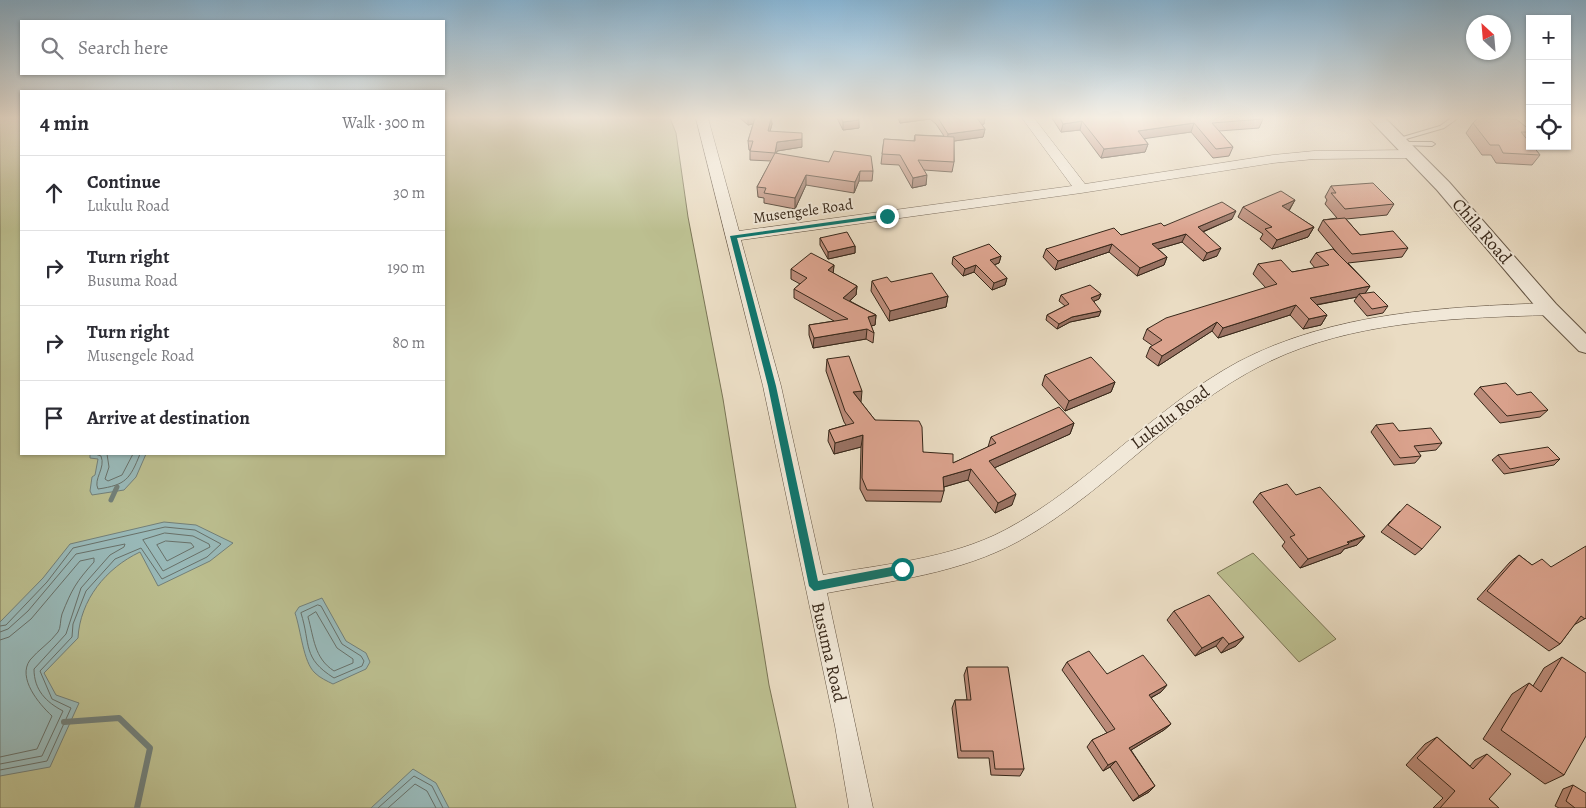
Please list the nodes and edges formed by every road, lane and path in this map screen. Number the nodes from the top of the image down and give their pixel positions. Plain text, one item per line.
1 (712, 156) edge
2 (1056, 156) edge
3 (1307, 156) edge
4 (1414, 156) edge
5 (1081, 189) junction
6 (733, 236) junction
7 (1548, 309) junction
8 (1586, 346) edge
9 (814, 586) junction
10 (861, 808) edge

1 - 6 street, Busuma Road
2 - 5 street
3 - 5 street, Musengele Road
4 - 7 street, Chila Road
5 - 6 street, Musengele Road
6 - 9 street, Busuma Road
7 - 8 street, Chila Road
7 - 9 street, Lukulu Road
9 - 10 street, Busuma Road

